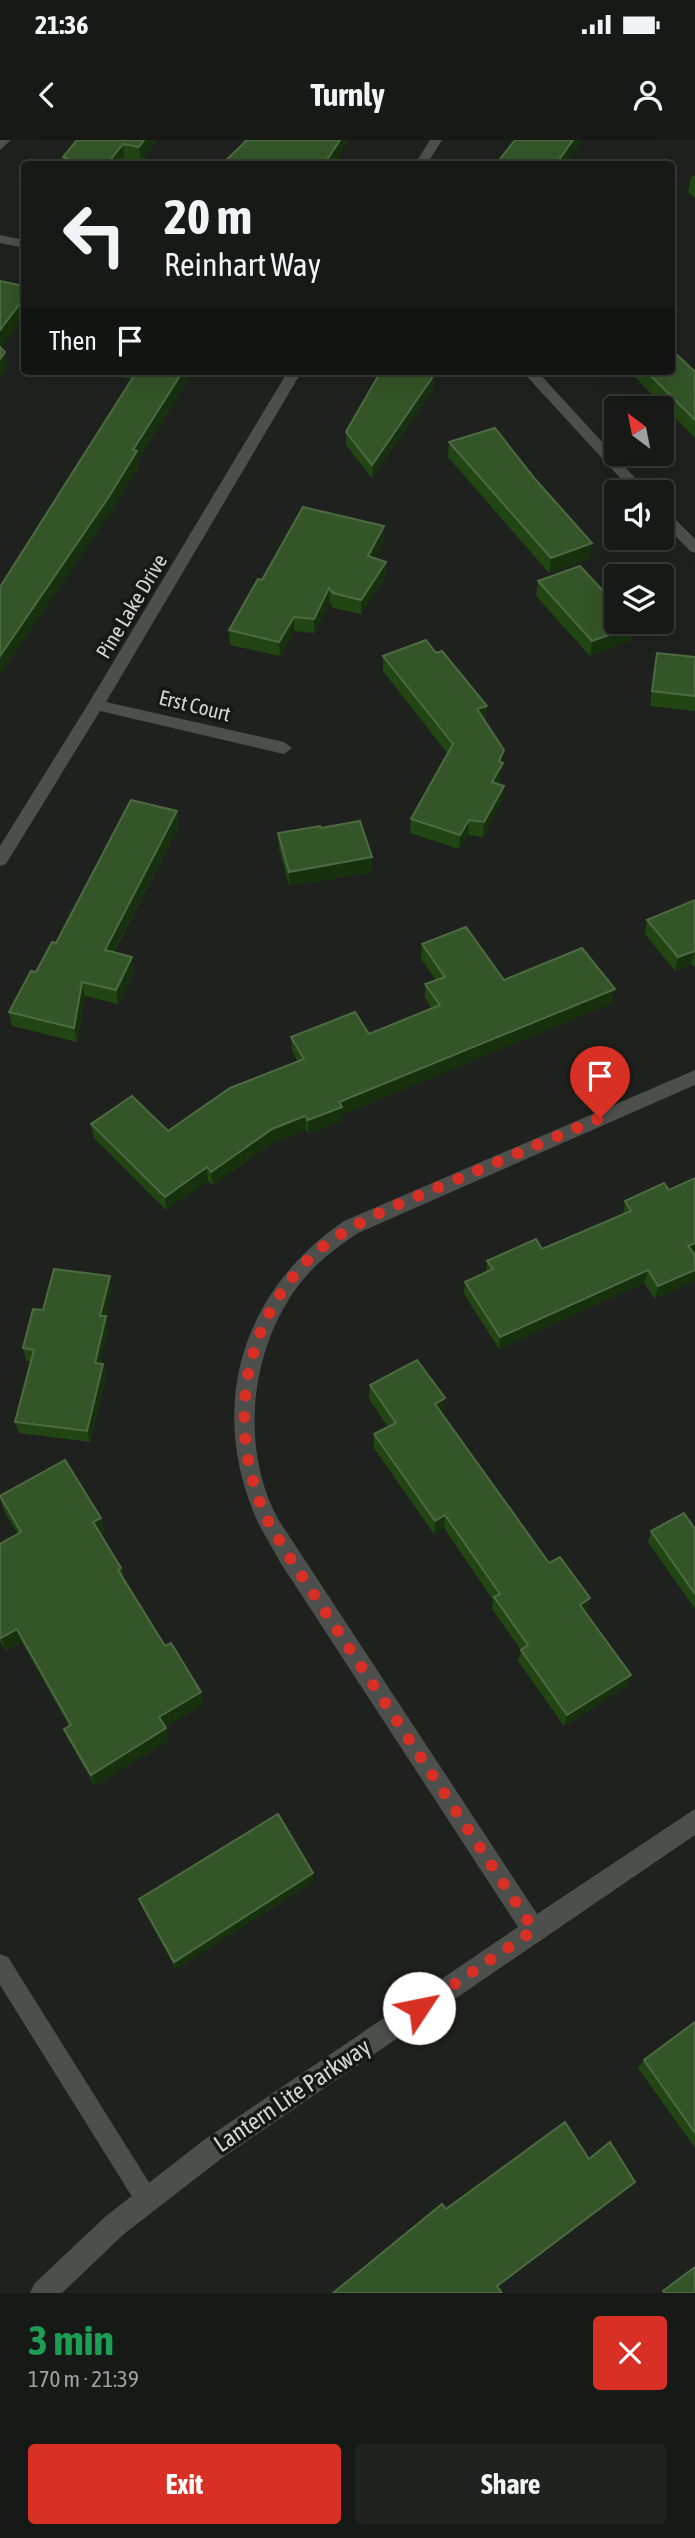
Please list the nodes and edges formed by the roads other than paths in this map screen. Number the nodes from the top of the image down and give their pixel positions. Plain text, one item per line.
1 (5, 140) edge
2 (436, 140) edge
3 (0, 146) edge
4 (423, 161) edge
5 (0, 240) edge
6 (21, 244) edge
7 (293, 375) edge
8 (533, 375) edge
9 (630, 480) edge
10 (674, 526) edge
11 (695, 548) edge
12 (96, 705) junction
13 (284, 748) dead end
14 (0, 860) edge
15 (695, 1077) edge
16 (695, 1821) edge
17 (534, 1930) junction
18 (0, 1965) edge
19 (147, 2200) junction
20 (43, 2293) edge

1 - 3 street
2 - 4 street
5 - 6 street
7 - 12 street, Pine Lake Drive
8 - 9 street
10 - 11 street
12 - 13 street, Erst Court
12 - 14 street, Pine Lake Drive
15 - 17 street
16 - 17 street, Lantern Lite Parkway
17 - 19 street, Lantern Lite Parkway
18 - 19 lane
19 - 20 street, Lantern Lite Parkway

